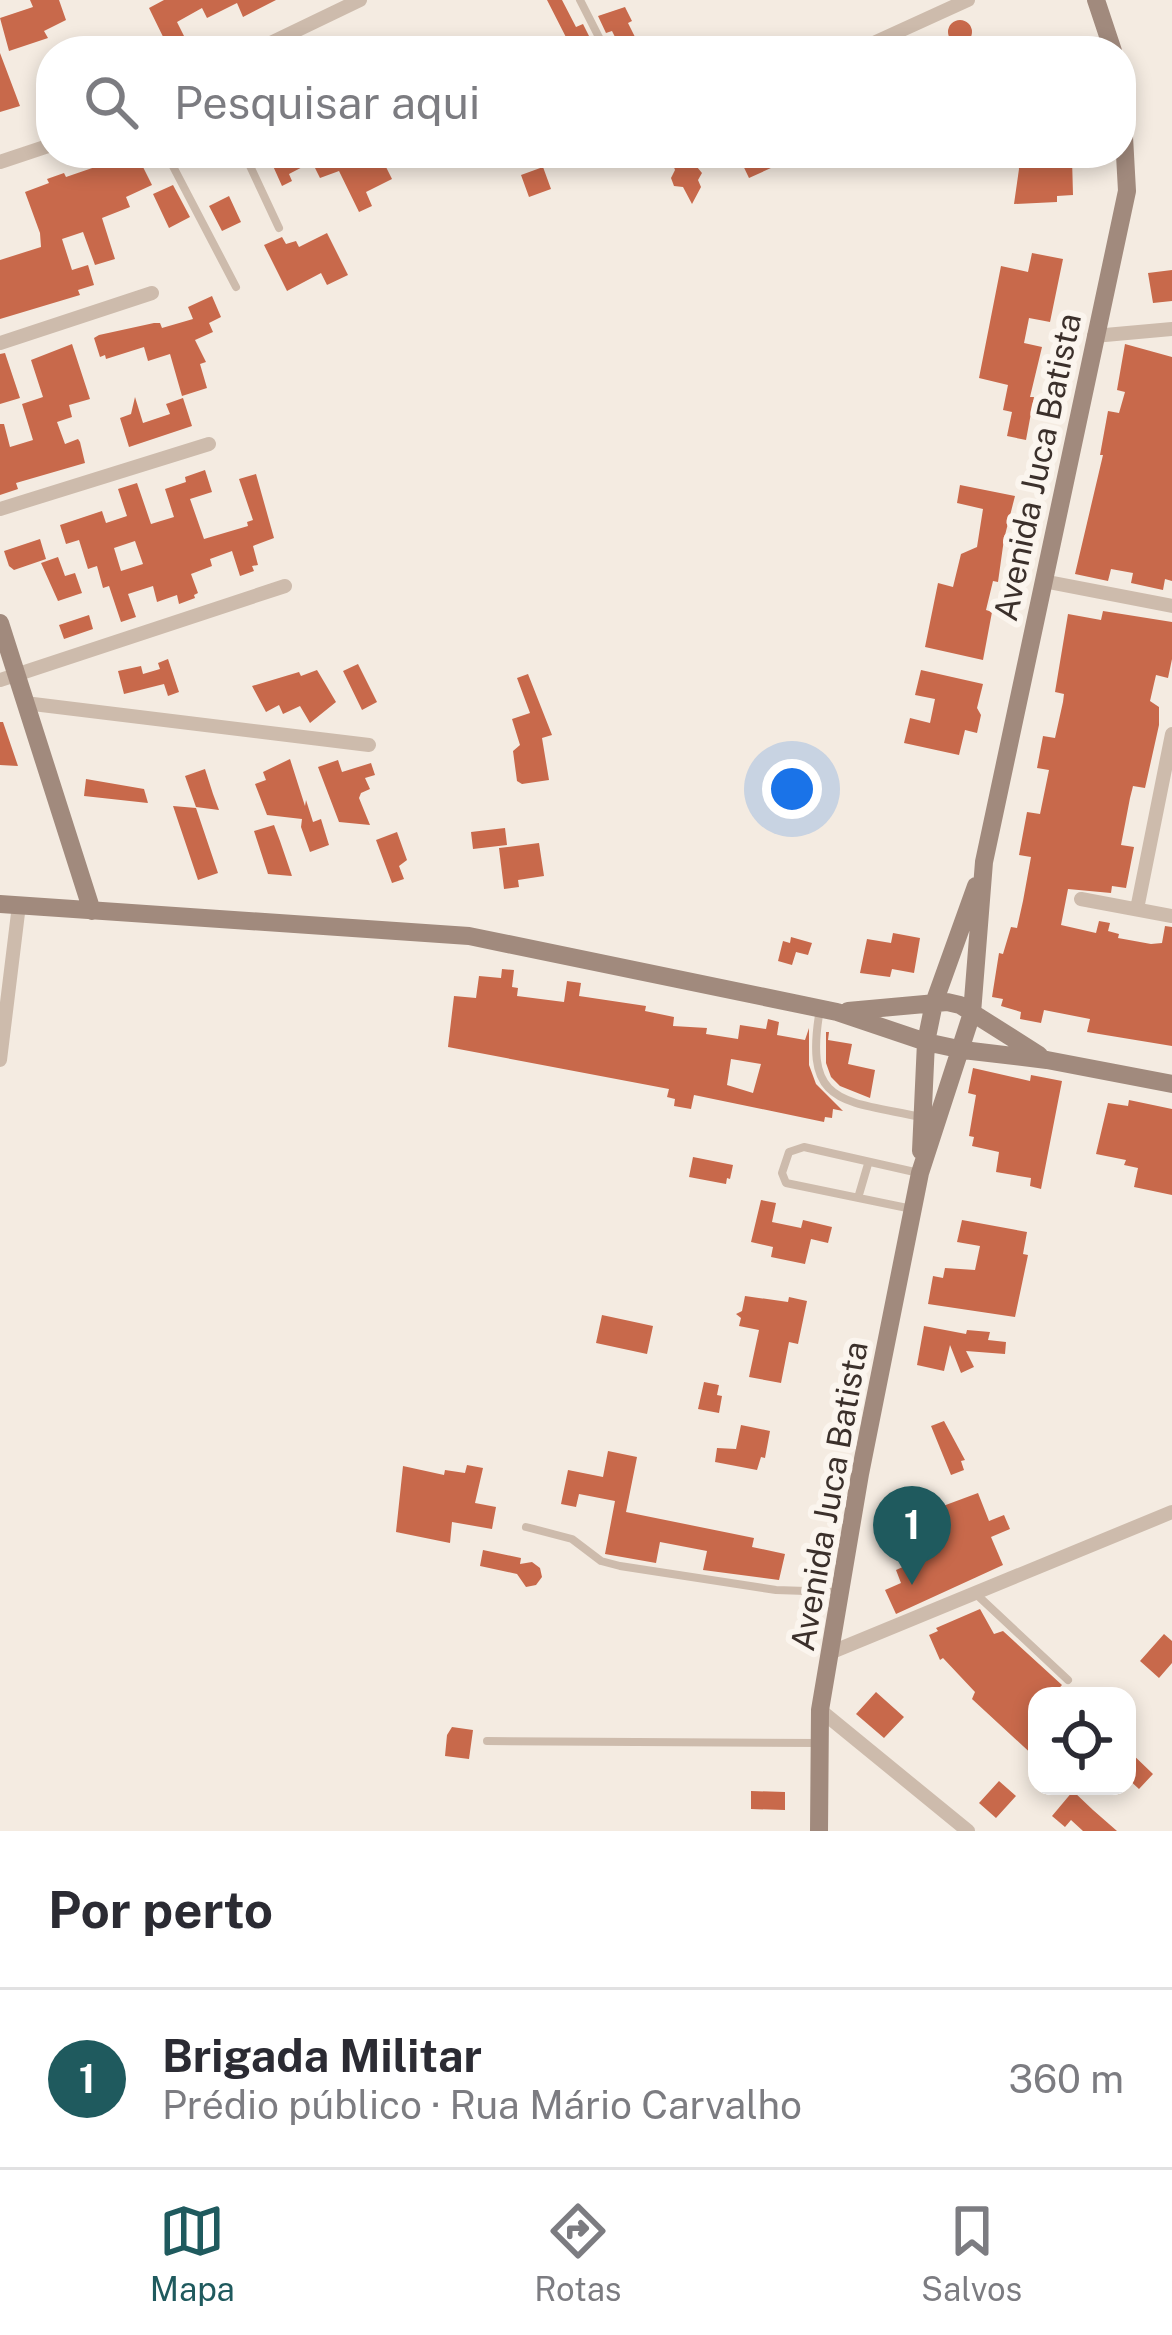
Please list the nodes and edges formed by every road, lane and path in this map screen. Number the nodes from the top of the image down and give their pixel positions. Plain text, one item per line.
1 (359, 0) edge
2 (580, 0) edge
3 (968, 0) edge
4 (1098, 1) edge
5 (285, 36) edge
6 (598, 36) edge
7 (889, 36) edge
8 (1108, 36) edge
9 (36, 150) edge
10 (0, 162) edge
11 (174, 168) edge
12 (251, 168) edge
13 (1126, 168) edge
14 (279, 228) dead end
15 (236, 287) dead end
16 (152, 293) dead end
17 (1172, 329) edge
18 (1094, 336) junction
19 (0, 343) edge
20 (209, 444) dead end
21 (0, 509) edge
22 (1043, 581) junction
23 (285, 586) dead end
24 (1172, 606) edge
25 (0, 623) edge
26 (8, 677) edge
27 (25, 704) junction
28 (1172, 734) edge
29 (369, 745) dead end
30 (1165, 809) edge
31 (984, 862) junction
32 (1081, 899) dead end
33 (10, 904) edge
34 (1137, 909) junction
35 (92, 911) junction
36 (1172, 916) edge
37 (934, 1003) junction
38 (829, 1010) junction
39 (972, 1013) junction
40 (926, 1042) junction
41 (963, 1050) junction
42 (0, 1060) edge
43 (1046, 1060) junction
44 (1172, 1084) edge
45 (923, 1118) junction
46 (868, 1164) junction
47 (920, 1173) junction
48 (858, 1198) junction
49 (914, 1210) junction
50 (1172, 1512) edge
51 (526, 1526) dead end
52 (842, 1592) junction
53 (974, 1593) junction
54 (832, 1652) junction
55 (1068, 1680) dead end
56 (820, 1710) junction
57 (487, 1741) dead end
58 (820, 1742) junction
59 (962, 1826) edge
60 (820, 1831) edge
61 (939, 1831) edge

1 - 5 street
2 - 6 lane
3 - 7 street
4 - 8 main road
9 - 10 street
11 - 15 lane
12 - 14 lane
13 - 18 main road, Avenida Juca Batista
16 - 19 street
17 - 18 street
18 - 22 main road, Avenida Juca Batista
20 - 21 street
22 - 24 street
22 - 31 main road, Avenida Juca Batista
23 - 26 street
25 - 26 main road
26 - 27 main road
27 - 29 street
27 - 35 main road
28 - 30 street
30 - 34 street
31 - 37 main road, Avenida Juca Batista
31 - 39 main road, Avenida Juca Batista
32 - 34 street
33 - 35 main road
33 - 42 street
34 - 36 street
35 - 38 main road
37 - 38 main road
37 - 39 main road
37 - 40 main road, Avenida Juca Batista
38 - 40 main road
38 - 45 lane
39 - 41 main road, Avenida Juca Batista
39 - 43 main road
40 - 41 main road
40 - 45 main road, Avenida Juca Batista
41 - 43 main road
41 - 47 main road, Avenida Juca Batista
43 - 44 main road
45 - 47 main road, Avenida Juca Batista
46 - 47 lane
46 - 48 lane
46 - 48 lane
47 - 49 main road, Avenida Juca Batista
48 - 49 lane
49 - 52 main road, Avenida Juca Batista
50 - 53 street
51 - 52 lane
52 - 54 main road, Avenida Juca Batista
53 - 54 street
53 - 55 lane
54 - 56 main road, Avenida Juca Batista
56 - 58 main road, Avenida Juca Batista
56 - 59 street
57 - 58 lane
58 - 60 main road, Avenida Juca Batista
59 - 61 street

